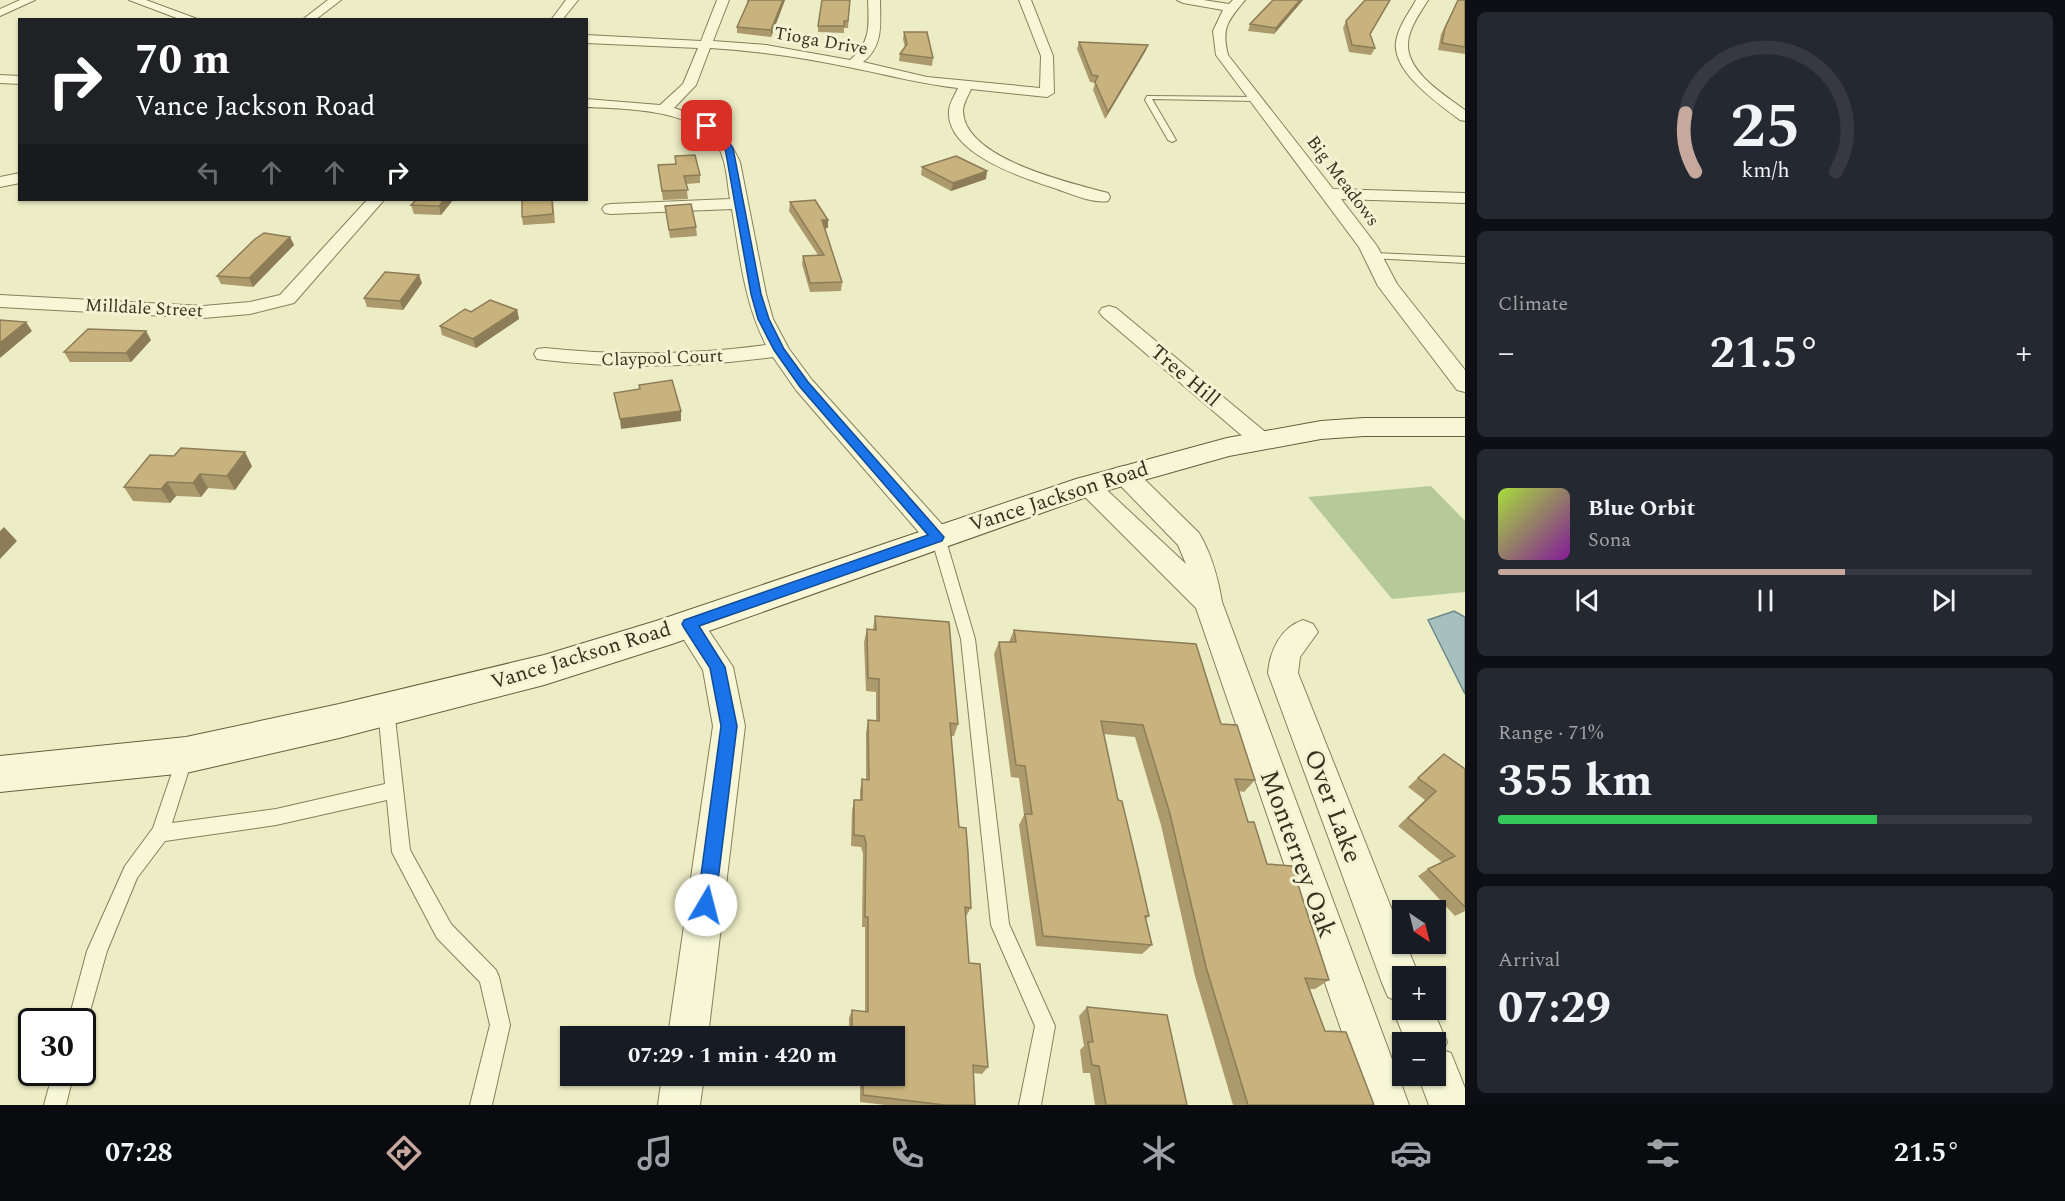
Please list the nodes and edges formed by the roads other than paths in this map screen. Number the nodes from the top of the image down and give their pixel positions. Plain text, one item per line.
1 (28, 0) edge
2 (135, 0) edge
3 (335, 0) edge
4 (572, 0) edge
5 (723, 0) edge
6 (874, 0) edge
7 (1026, 0) edge
8 (1183, 0) edge
9 (1422, 0) edge
10 (1235, 4) edge
11 (174, 12) junction
12 (0, 13) edge
13 (154, 18) edge
14 (190, 18) edge
15 (310, 18) edge
16 (558, 18) edge
17 (588, 39) edge
18 (705, 44) junction
19 (853, 64) junction
20 (0, 79) edge
21 (18, 80) edge
22 (965, 87) junction
23 (1255, 99) junction
24 (588, 103) edge
25 (663, 110) junction
26 (1465, 117) edge
27 (1172, 140) dead end
28 (18, 178) edge
29 (0, 182) edge
30 (1329, 194) junction
31 (1102, 197) dead end
32 (1465, 198) edge
33 (375, 201) edge
34 (738, 204) junction
35 (611, 209) dead end
36 (1374, 256) junction
37 (1465, 261) edge
38 (0, 301) edge
39 (1109, 312) dead end
40 (779, 350) junction
41 (545, 354) dead end
42 (1465, 385) edge
43 (1465, 427) edge
44 (1261, 440) junction
45 (1124, 474) junction
46 (1087, 486) junction
47 (938, 537) junction
48 (1190, 540) junction
49 (1156, 553) junction
50 (1208, 602) junction
51 (689, 624) junction
52 (1303, 632) dead end
53 (386, 709) junction
54 (186, 755) junction
55 (2, 777) edge
56 (394, 790) junction
57 (160, 833) junction
58 (1395, 966) edge
59 (82, 1008) edge
60 (689, 1026) edge
61 (60, 1086) edge
62 (682, 1086) edge
63 (1443, 1086) edge
64 (55, 1105) edge
65 (481, 1105) edge
66 (679, 1105) edge
67 (1030, 1105) edge
68 (1388, 1105) edge
69 (1450, 1105) edge

1 - 12 street
2 - 11 street
3 - 15 street
4 - 16 street
5 - 18 street
6 - 19 street
7 - 22 street, Tioga Drive
8 - 10 street
9 - 26 street
10 - 23 street, Big Meadows
11 - 13 street
11 - 14 street
17 - 18 street, Tioga Drive
18 - 19 street, Tioga Drive
18 - 25 street
19 - 22 street, Tioga Drive
20 - 21 street
22 - 31 street
23 - 27 lane
23 - 30 street, Big Meadows
24 - 25 street
25 - 34 street
28 - 29 street
30 - 32 street
30 - 36 street, Big Meadows
33 - 38 street, Milldale Street
34 - 35 street
34 - 40 street
36 - 37 lane
36 - 42 street, Big Meadows
39 - 44 street, Tree Hill
40 - 41 street, Claypool Court
40 - 47 street
43 - 44 main road, Vance Jackson Road
44 - 45 main road, Vance Jackson Road
45 - 46 main road, Vance Jackson Road
45 - 48 street, Monterrey Oak
46 - 47 main road, Vance Jackson Road
46 - 49 street, Monterrey Oak
47 - 51 main road, Vance Jackson Road
47 - 67 lane
48 - 49 street
48 - 50 street, Monterrey Oak
49 - 50 street, Monterrey Oak
50 - 68 street, Monterrey Oak
51 - 53 main road, Vance Jackson Road
51 - 60 street
52 - 58 street, Over Lake
53 - 54 main road, Vance Jackson Road
53 - 56 lane
54 - 55 main road, Vance Jackson Road
54 - 57 lane
56 - 57 lane
56 - 65 lane
57 - 59 lane
61 - 64 lane
62 - 66 street
63 - 69 street

